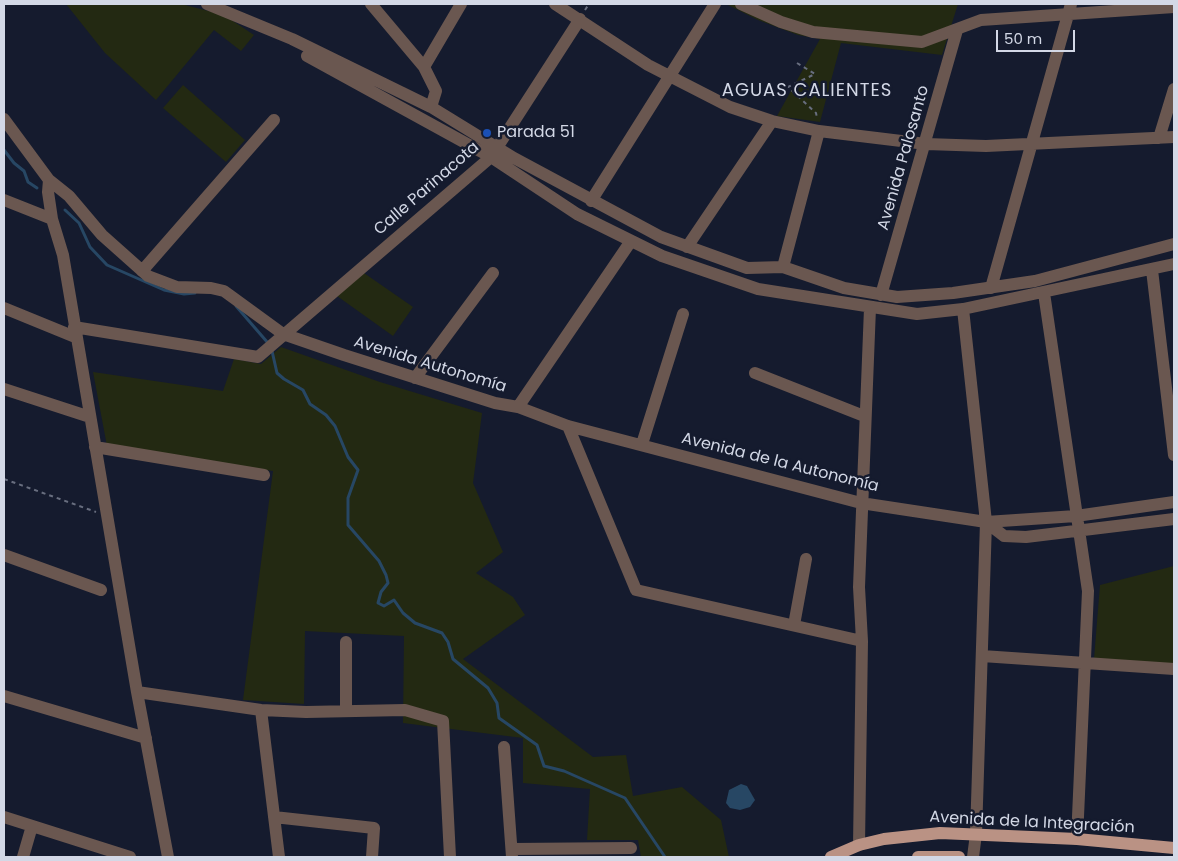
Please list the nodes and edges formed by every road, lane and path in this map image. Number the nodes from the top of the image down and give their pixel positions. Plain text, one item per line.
1 (207, 4) edge
2 (371, 4) edge
3 (461, 4) edge
4 (555, 4) edge
5 (715, 4) edge
6 (741, 4) edge
7 (1174, 8) edge
8 (1070, 9) edge
9 (238, 16) junction
10 (580, 19) junction
11 (957, 30) junction
12 (797, 63) dead end
13 (424, 67) junction
14 (670, 75) junction
15 (1174, 90) edge
16 (431, 107) junction
17 (4, 120) edge
18 (274, 120) dead end
19 (772, 121) junction
20 (819, 131) junction
21 (1174, 137) edge
22 (1159, 138) junction
23 (926, 144) junction
24 (1031, 144) junction
25 (494, 152) junction
26 (49, 180) junction
27 (4, 200) edge
28 (591, 201) junction
29 (52, 219) junction
30 (631, 241) junction
31 (1174, 244) edge
32 (687, 247) junction
33 (1174, 264) edge
34 (783, 267) junction
35 (1152, 270) junction
36 (142, 271) junction
37 (493, 273) dead end
38 (991, 288) junction
39 (1044, 293) junction
40 (881, 295) junction
41 (4, 308) edge
42 (870, 308) junction
43 (963, 310) junction
44 (683, 314) dead end
45 (74, 332) junction
46 (283, 334) junction
47 (755, 373) dead end
48 (415, 378) junction
49 (4, 390) edge
50 (1170, 396) edge
51 (518, 407) junction
52 (864, 416) junction
53 (90, 417) junction
54 (568, 426) junction
55 (642, 444) junction
56 (95, 447) junction
57 (1174, 455) edge
58 (264, 475) dead end
59 (4, 479) edge
60 (1174, 502) edge
61 (861, 503) junction
62 (1076, 516) junction
63 (108, 517) junction
64 (1174, 519) edge
65 (986, 522) junction
66 (1078, 530) junction
67 (4, 555) edge
68 (806, 559) dead end
69 (101, 590) dead end
70 (794, 625) junction
71 (862, 641) junction
72 (346, 642) dead end
73 (982, 656) junction
74 (1085, 663) junction
75 (1174, 669) edge
76 (137, 692) junction
77 (4, 696) edge
78 (262, 710) junction
79 (346, 711) junction
80 (146, 738) junction
81 (504, 747) dead end
82 (4, 817) edge
83 (274, 817) junction
84 (32, 826) junction
85 (976, 834) junction
86 (1077, 840) junction
87 (859, 845) junction
88 (631, 848) dead end
89 (1174, 848) edge
90 (512, 853) edge
91 (23, 857) edge
92 (130, 857) edge
93 (168, 857) edge
94 (279, 857) edge
95 (372, 857) edge
96 (450, 857) edge
97 (831, 857) edge
98 (918, 857) edge
99 (960, 857) edge
100 (973, 857) edge

1 - 9 street
2 - 13 street
3 - 13 street
4 - 10 street
5 - 14 street
6 - 11 street
7 - 8 street
8 - 11 street
8 - 24 street
9 - 16 street
9 - 25 street
10 - 14 street
10 - 25 street, Calle Parinacota
11 - 23 street, Avenida Palosanto
12 - 20 path
13 - 16 street
14 - 19 street
14 - 28 street
15 - 22 street
16 - 25 street
17 - 26 street, Avenida Autonomía
18 - 36 street
19 - 20 street
19 - 32 street
20 - 23 street
20 - 34 street
21 - 22 street
22 - 24 street
23 - 24 street
23 - 40 street, Avenida Palosanto
24 - 38 street
25 - 28 street
25 - 30 street
25 - 46 street, Calle Parinacota
26 - 29 street
26 - 36 street, Avenida Autonomía
27 - 29 street
28 - 32 street
29 - 45 street
30 - 42 street
30 - 51 street
31 - 38 street
32 - 34 street
33 - 35 street
34 - 40 street
35 - 39 street
35 - 50 street
36 - 46 street, Avenida Autonomía
37 - 48 street
38 - 40 street
39 - 43 street
39 - 62 street
41 - 45 street
42 - 43 street
42 - 52 street
43 - 65 street
44 - 55 street
45 - 46 street, Calle Parinacota
45 - 53 street
46 - 48 street, Avenida Autonomía
47 - 52 street
48 - 51 street, Avenida Autonomía
49 - 53 street
50 - 57 street
51 - 54 street, Avenida Autonomía
52 - 61 street
53 - 56 street
54 - 55 street, Avenida de la Autonomía
54 - 70 street
55 - 61 street, Avenida de la Autonomía
56 - 58 street
56 - 63 street
59 - 63 path
60 - 62 street, Avenida de la Autonomía
61 - 65 street, Avenida de la Autonomía
61 - 71 street
62 - 65 street, Avenida de la Autonomía
62 - 66 street
63 - 76 street
64 - 66 street, Avenida de la Autonomía
65 - 66 street, Avenida de la Autonomía
65 - 73 street
66 - 74 street
67 - 69 street
68 - 70 street
70 - 71 street
71 - 87 street
72 - 79 street
73 - 74 street
73 - 85 street
74 - 75 street
74 - 86 street
76 - 78 street
76 - 80 street
77 - 80 street
78 - 79 street
78 - 83 street
79 - 96 street
80 - 93 street
81 - 90 street
82 - 84 street
83 - 94 street
83 - 95 street
84 - 91 street
84 - 92 street
85 - 86 main road, Avenida de la Integración
85 - 87 main road, Avenida de la Integración
85 - 100 street
86 - 89 main road, Avenida de la Integración
87 - 97 main road, Avenida de la Integración
88 - 90 street
98 - 99 main road

